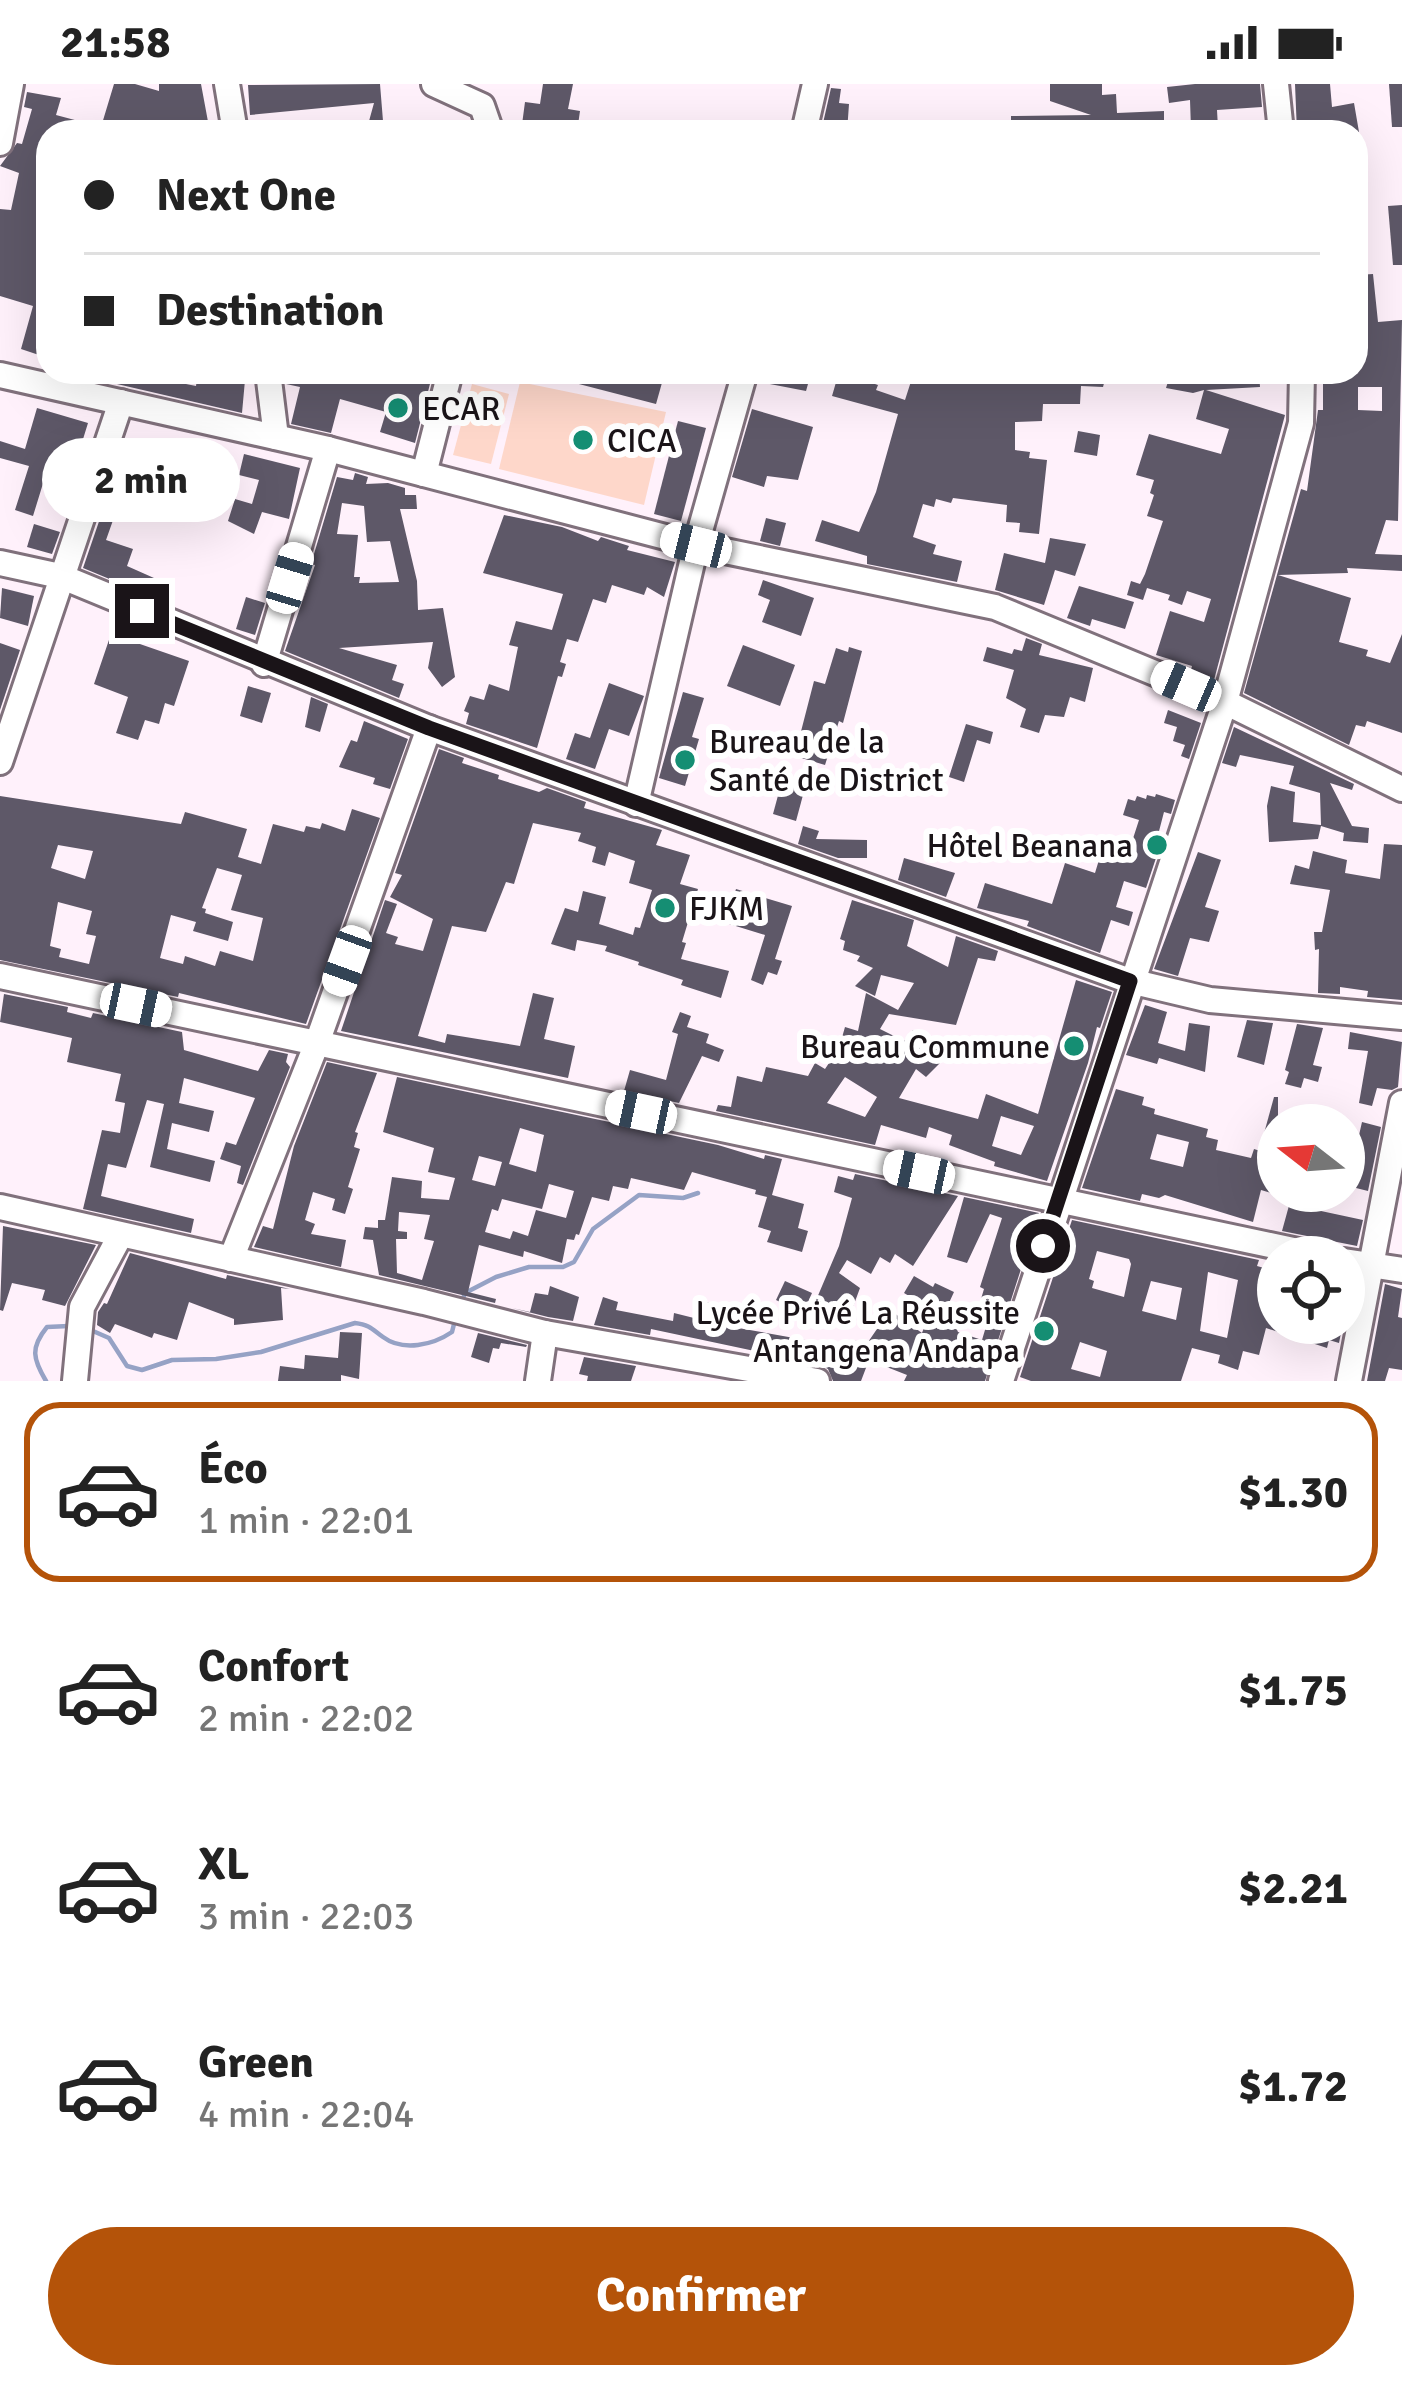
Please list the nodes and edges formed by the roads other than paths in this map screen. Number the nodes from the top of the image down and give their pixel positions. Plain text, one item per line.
1 (11, 84) edge
2 (227, 84) edge
3 (434, 84) edge
4 (815, 84) edge
5 (1276, 84) edge
6 (233, 120) edge
7 (487, 120) edge
8 (807, 120) edge
9 (1280, 120) edge
10 (0, 143) edge
11 (0, 375) edge
12 (36, 383) edge
13 (39, 384) edge
14 (269, 384) edge
15 (447, 384) edge
16 (742, 384) edge
17 (1302, 384) edge
18 (121, 403) junction
19 (276, 437) junction
20 (328, 449) junction
21 (424, 474) junction
22 (696, 545) junction
23 (0, 563) edge
24 (60, 576) junction
25 (264, 664) junction
26 (1225, 703) junction
27 (429, 728) junction
28 (0, 763) edge
29 (1402, 790) edge
30 (636, 804) junction
31 (0, 976) edge
32 (1130, 981) junction
33 (1402, 1017) edge
34 (317, 1043) junction
35 (1402, 1103) edge
36 (1057, 1202) junction
37 (0, 1207) edge
38 (120, 1236) junction
39 (1257, 1243) edge
40 (231, 1258) junction
41 (1365, 1265) edge
42 (1372, 1266) junction
43 (1402, 1270) edge
44 (545, 1333) junction
45 (75, 1381) edge
46 (538, 1381) edge
47 (817, 1381) edge
48 (1001, 1381) edge
49 (1349, 1381) edge

1 - 10 street
2 - 6 street
3 - 7 street
4 - 8 street
5 - 9 street
11 - 12 street
13 - 18 street
14 - 19 street
15 - 21 street
16 - 22 street
17 - 26 street
18 - 19 street
18 - 24 street
19 - 20 street
20 - 21 street
20 - 25 street
21 - 22 street
22 - 26 street
22 - 30 street
23 - 24 street
24 - 25 street
24 - 28 street
25 - 27 street
26 - 29 street
26 - 32 street
27 - 30 street
27 - 34 street
30 - 32 street
31 - 34 street
32 - 33 street
32 - 36 street
34 - 36 street
34 - 40 street
35 - 42 street
36 - 39 street
36 - 48 street
37 - 38 street
38 - 40 street
38 - 45 street
40 - 44 street
41 - 42 street
42 - 43 street
42 - 49 street
44 - 46 street
44 - 47 street

